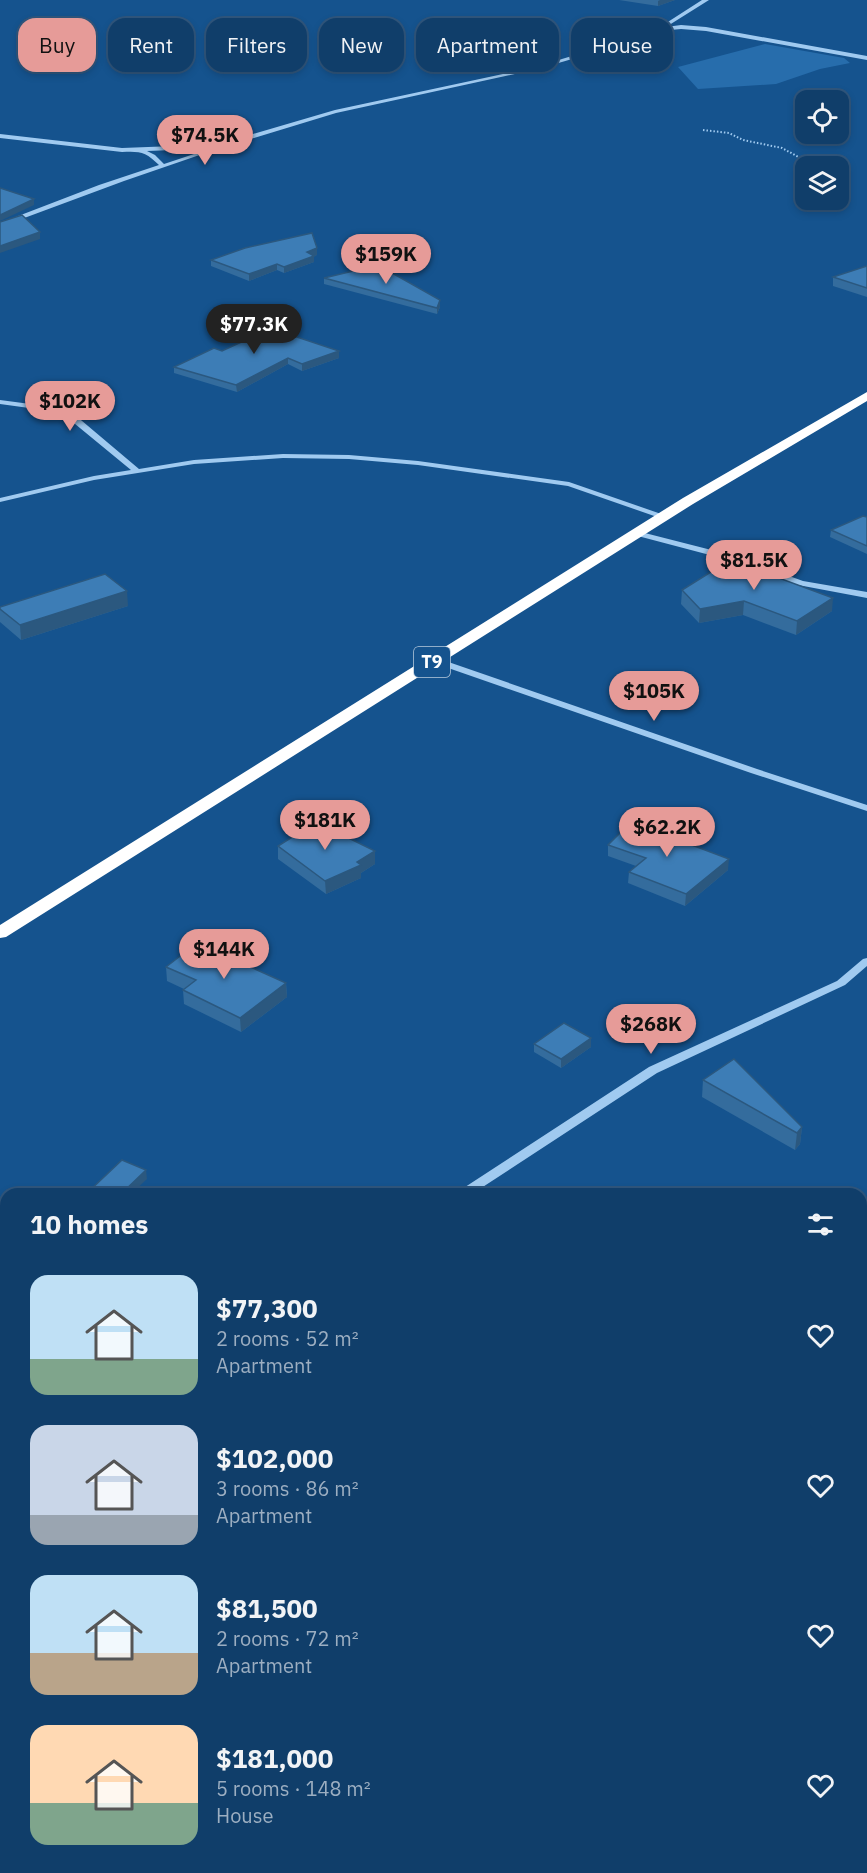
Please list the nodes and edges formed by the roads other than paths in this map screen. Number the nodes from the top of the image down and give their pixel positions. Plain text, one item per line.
1 (706, 0) edge
2 (673, 20) edge
3 (673, 27) edge
4 (571, 58) edge
5 (867, 58) edge
6 (0, 136) edge
7 (236, 140) junction
8 (141, 150) junction
9 (164, 166) junction
10 (0, 225) edge
11 (867, 396) edge
12 (0, 402) edge
13 (136, 471) junction
14 (0, 500) edge
15 (663, 516) junction
16 (637, 533) junction
17 (867, 595) edge
18 (434, 660) junction
19 (867, 808) edge
20 (0, 933) edge
21 (867, 961) edge
22 (472, 1188) edge

1 - 2 street
3 - 5 street
4 - 7 street
6 - 8 street
7 - 8 street
7 - 9 street
8 - 9 street
9 - 10 street
11 - 15 highway, T9
12 - 13 street
13 - 14 street
13 - 15 street
15 - 16 highway, T9
16 - 17 street
16 - 18 highway, T9
18 - 19 street
18 - 20 highway, T9
21 - 22 street

